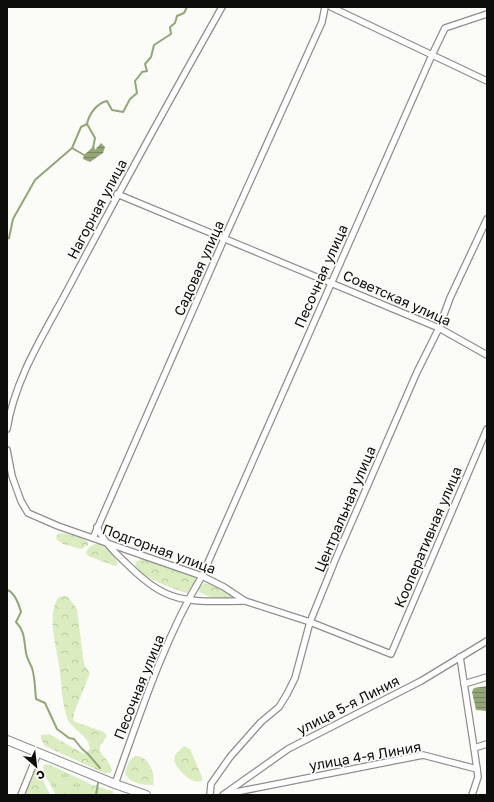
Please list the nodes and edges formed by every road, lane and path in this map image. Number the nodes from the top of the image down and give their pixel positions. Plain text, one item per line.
1 (222, 7) edge
2 (325, 7) edge
3 (331, 7) edge
4 (487, 14) edge
5 (432, 54) junction
6 (487, 81) edge
7 (117, 194) junction
8 (487, 219) edge
9 (224, 239) junction
10 (331, 282) junction
11 (439, 328) junction
12 (487, 355) edge
13 (7, 429) edge
14 (487, 429) edge
15 (7, 450) edge
16 (97, 527) junction
17 (92, 538) junction
18 (106, 541) junction
19 (202, 576) junction
20 (188, 599) junction
21 (245, 602) junction
22 (310, 622) junction
23 (487, 641) edge
24 (391, 654) joint
25 (460, 657) junction
26 (487, 678) edge
27 (464, 684) junction
28 (7, 740) edge
29 (487, 744) edge
30 (474, 748) junction
31 (38, 753) junction
32 (477, 769) junction
33 (114, 784) junction
34 (21, 795) edge
35 (146, 795) edge
36 (210, 795) edge
37 (223, 795) edge
38 (472, 795) edge

1 - 7 street, Нагорная улица
2 - 9 street, Садовая улица
3 - 5 street
4 - 5 street, Песочная улица
5 - 6 street
5 - 10 street, Песочная улица
7 - 9 street, Советская улица
7 - 13 street, Нагорная улица
8 - 11 street, Центральная улица
9 - 10 street, Советская улица
9 - 16 street, Садовая улица
10 - 11 street, Советская улица
10 - 19 street, Песочная улица
11 - 12 street, Советская улица
11 - 22 street, Центральная улица
14 - 24 street, Кооперативная улица
15 - 17 street, Подгорная улица
16 - 17 street, Садовая улица
16 - 18 street
17 - 18 street, Подгорная улица
18 - 19 street, Подгорная улица
18 - 20 street
19 - 20 street, Песочная улица
19 - 21 street, Подгорная улица
20 - 21 street
20 - 33 street, Песочная улица
21 - 22 street, Подгорная улица
22 - 24 street, Подгорная улица
22 - 36 street, Центральная улица
23 - 25 street, улица 5-я Линия
25 - 27 street
25 - 37 street, улица 5-я Линия
26 - 27 street
27 - 30 street
28 - 31 main road
29 - 30 street
30 - 32 street
31 - 33 main road
31 - 34 street
32 - 37 street, улица 4-я Линия
32 - 38 street
33 - 35 main road

